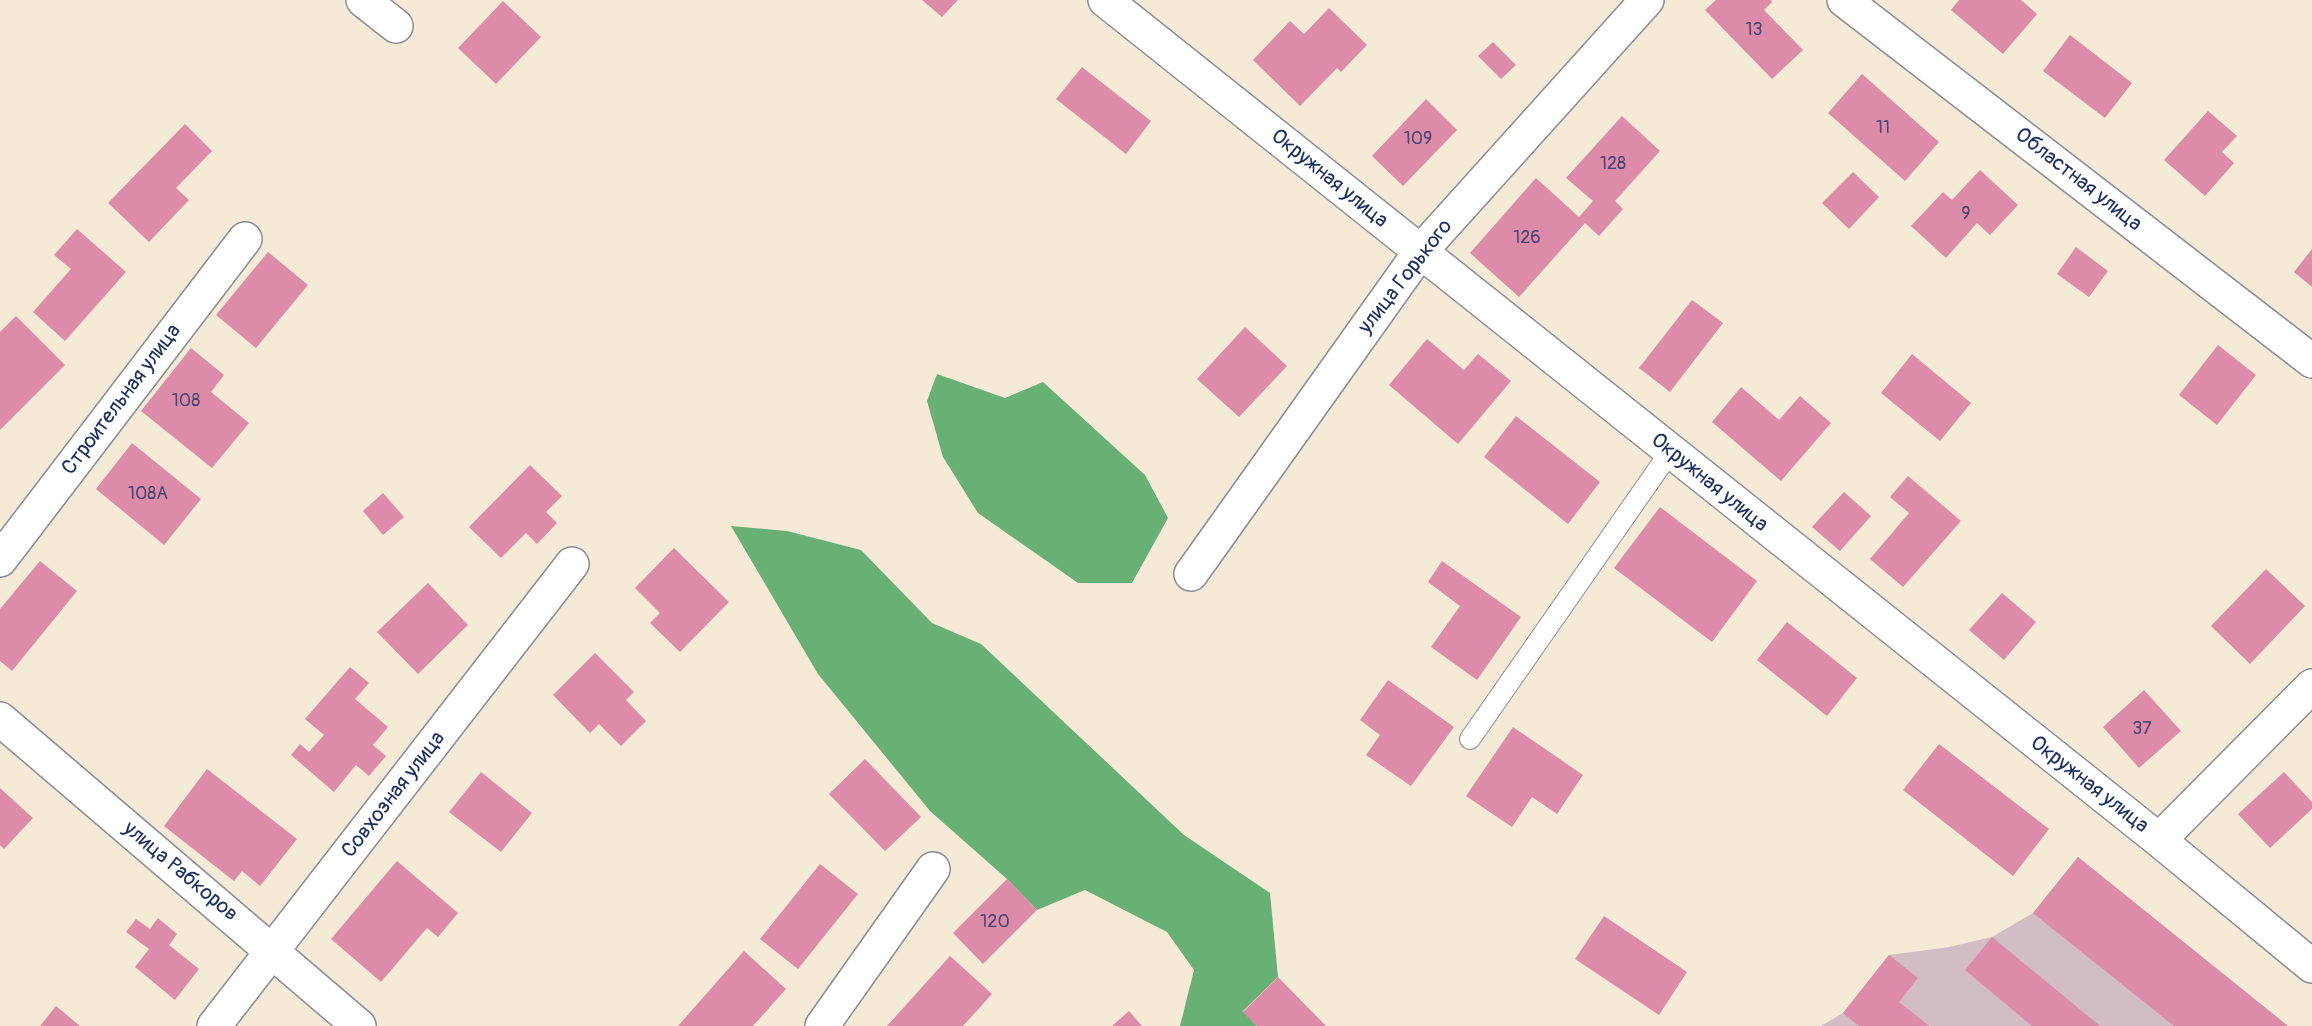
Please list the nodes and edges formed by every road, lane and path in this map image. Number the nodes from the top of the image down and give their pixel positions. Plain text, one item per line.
1 (363, 0) edge
2 (1105, 0) edge
3 (1647, 0) edge
4 (1844, 0) edge
5 (396, 26) dead end
6 (245, 239) dead end
7 (1420, 252) junction
8 (2312, 361) edge
9 (1670, 452) junction
10 (0, 560) edge
11 (572, 564) dead end
12 (1191, 574) dead end
13 (2312, 686) edge
14 (0, 719) edge
15 (1470, 739) dead end
16 (2159, 840) junction
17 (933, 869) dead end
18 (273, 952) junction
19 (2312, 966) edge
20 (214, 1026) edge
21 (359, 1026) edge
22 (822, 1026) edge

1 - 5 street
2 - 7 street, Окружная улица
3 - 7 street, улица Горького
4 - 8 street, Областная улица
6 - 10 street, Строительная улица
7 - 9 street, Окружная улица
7 - 12 street, улица Горького
9 - 15 lane
9 - 16 street, Окружная улица
11 - 18 street, Совхозная улица
13 - 16 street
14 - 18 street, улица Рабкоров
16 - 19 street, Окружная улица
17 - 22 street
18 - 20 street, Совхозная улица
18 - 21 street, улица Рабкоров

